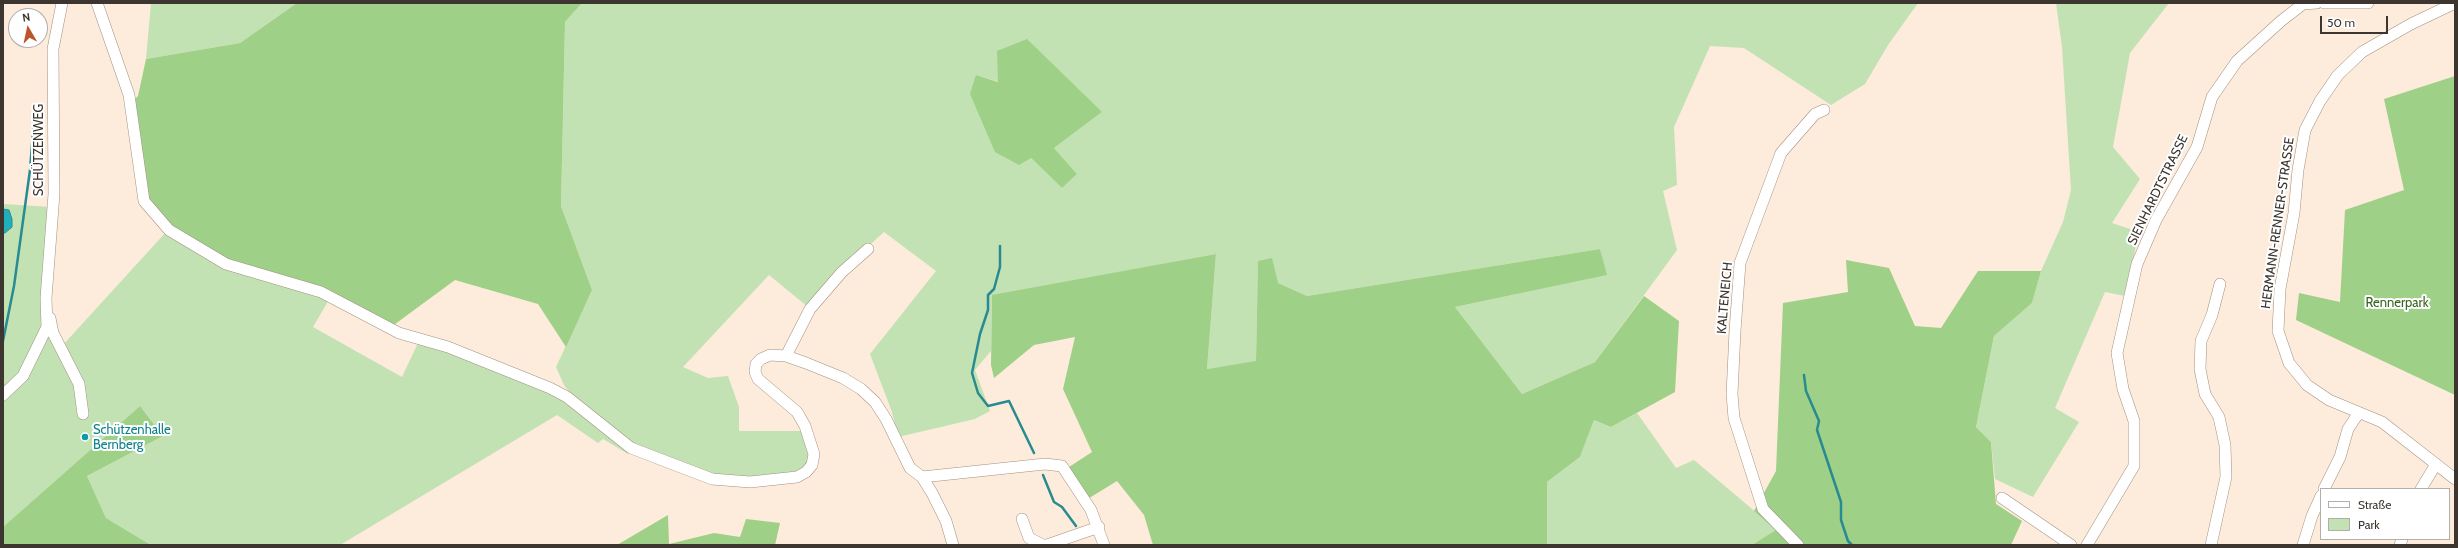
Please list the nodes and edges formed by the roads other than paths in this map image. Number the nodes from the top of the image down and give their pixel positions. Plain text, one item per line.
1 (62, 3) edge
2 (97, 3) edge
3 (2318, 3) edge
4 (2324, 3) edge
5 (2368, 3) edge
6 (2455, 3) edge
7 (1824, 110) dead end
8 (868, 249) dead end
9 (2220, 284) dead end
10 (46, 298) junction
11 (786, 356) junction
12 (3, 395) edge
13 (83, 414) dead end
14 (2358, 414) junction
15 (2436, 464) junction
16 (922, 478) junction
17 (2455, 479) edge
18 (2324, 488) edge
19 (2422, 488) edge
20 (2002, 498) dead end
21 (2320, 498) edge
22 (1022, 519) dead end
23 (1099, 527) junction
24 (953, 545) edge
25 (1043, 545) edge
26 (1047, 545) edge
27 (1104, 545) edge
28 (1798, 545) edge
29 (2071, 545) edge
30 (2087, 545) edge
31 (2211, 545) edge
32 (2303, 545) edge

1 - 10 street, SCHÜTZENWEG
2 - 11 street
3 - 30 street, SIENHARDTSTRASSE
4 - 5 street
6 - 14 street, HERMANN-RENNER-STRASSE
7 - 28 street, KALTENEICH
8 - 11 street
9 - 31 street
10 - 12 street, SCHÜTZENWEG
10 - 13 street, SCHÜTZENWEG
11 - 16 street
14 - 15 street, HERMANN-RENNER-STRASSE
14 - 18 street
15 - 17 street, HERMANN-RENNER-STRASSE
15 - 19 street
16 - 23 street
16 - 24 street
20 - 29 street
21 - 32 street
22 - 25 street
23 - 26 street
23 - 27 street

